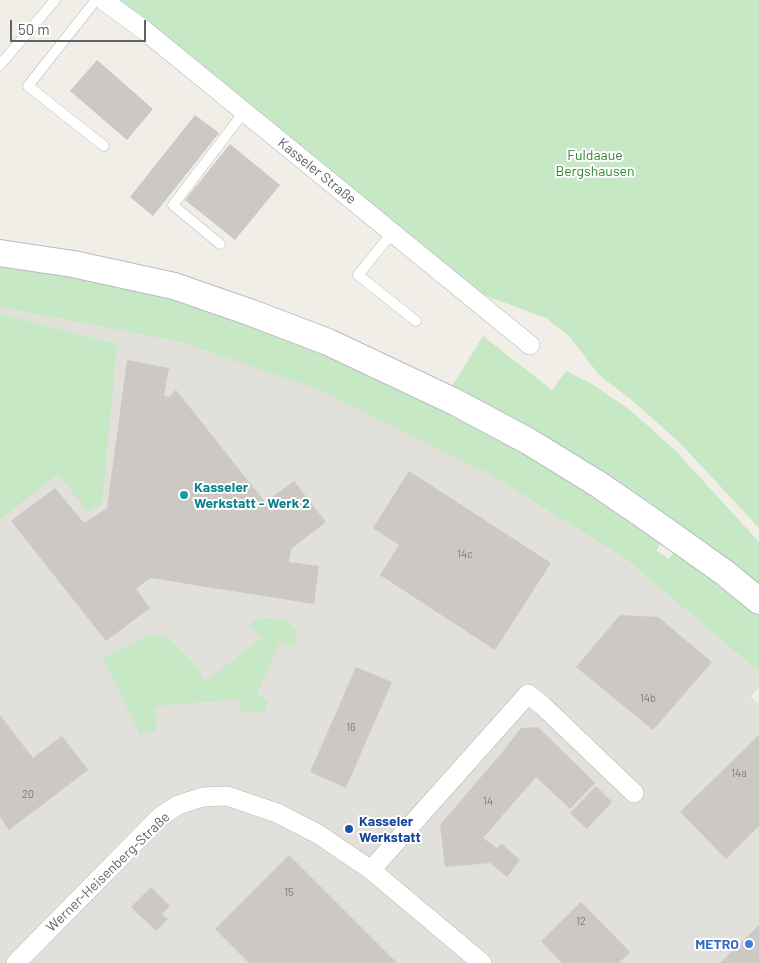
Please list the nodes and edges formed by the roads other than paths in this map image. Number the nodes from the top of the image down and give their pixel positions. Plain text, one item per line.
1 (55, 0) edge
2 (96, 0) edge
3 (103, 0) edge
4 (0, 65) edge
5 (244, 112) junction
6 (104, 146) dead end
7 (392, 233) junction
8 (220, 244) dead end
9 (0, 253) edge
10 (416, 321) dead end
11 (530, 344) dead end
12 (759, 601) edge
13 (634, 793) dead end
14 (371, 870) junction
15 (16, 963) edge
16 (482, 963) edge

1 - 4 lane
2 - 6 lane
3 - 5 street, Kasseler Straße
5 - 7 street, Kasseler Straße
5 - 8 lane
7 - 10 lane
7 - 11 street, Kasseler Straße
9 - 12 main road
13 - 14 street
14 - 15 street, Werner-Heisenberg-Straße
14 - 16 street, Werner-Heisenberg-Straße

